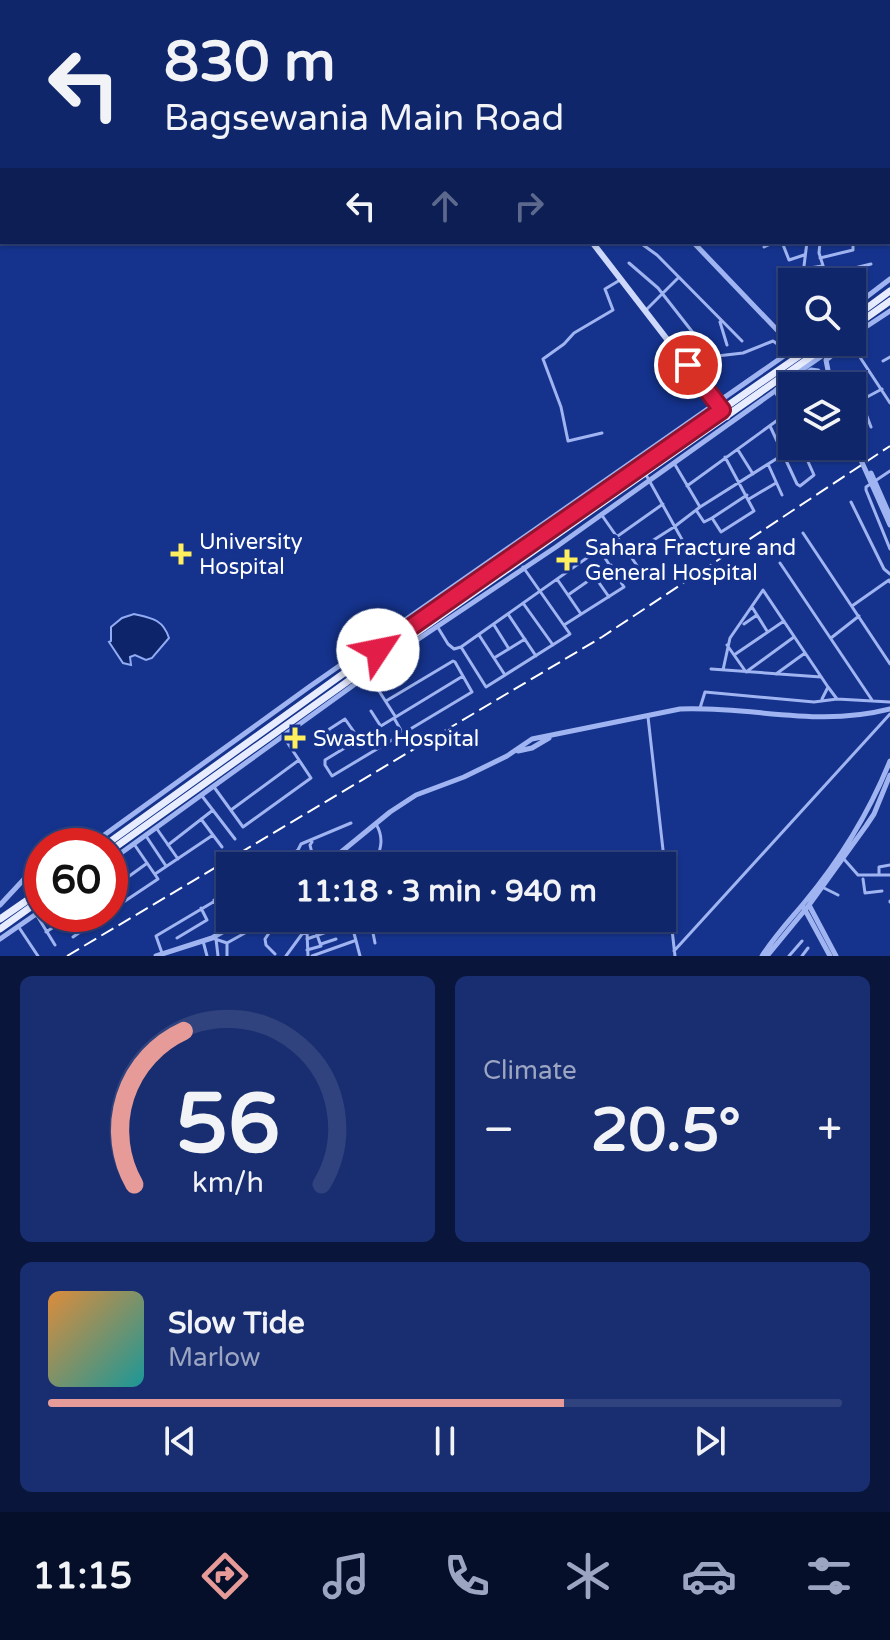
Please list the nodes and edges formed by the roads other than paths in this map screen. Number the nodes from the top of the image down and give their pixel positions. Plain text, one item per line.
1 (594, 244) edge
2 (642, 244) edge
3 (695, 244) edge
4 (771, 244) edge
5 (783, 244) edge
6 (807, 244) edge
7 (820, 244) edge
8 (853, 244) edge
9 (764, 247) dead end
10 (805, 254) junction
11 (820, 258) junction
12 (629, 263) dead end
13 (871, 264) dead end
14 (822, 266) junction
15 (804, 268) edge
16 (810, 268) edge
17 (679, 277) junction
18 (621, 279) junction
19 (890, 279) edge
20 (890, 291) edge
21 (663, 293) junction
22 (866, 297) edge
23 (890, 301) edge
24 (866, 309) edge
25 (646, 310) junction
26 (890, 311) edge
27 (719, 318) junction
28 (866, 318) edge
29 (866, 327) edge
30 (778, 329) edge
31 (694, 334) dead end
32 (742, 341) dead end
33 (778, 344) edge
34 (727, 345) dead end
35 (789, 356) edge
36 (789, 356) edge
37 (816, 356) edge
38 (822, 356) edge
39 (860, 356) edge
40 (890, 357) edge
41 (883, 361) dead end
42 (688, 365) junction
43 (798, 372) edge
44 (799, 372) edge
45 (778, 384) edge
46 (778, 388) edge
47 (882, 389) junction
48 (775, 391) junction
49 (778, 397) edge
50 (866, 397) edge
51 (890, 403) edge
52 (723, 415) junction
53 (866, 416) edge
54 (778, 420) edge
55 (770, 426) junction
56 (871, 427) dead end
57 (602, 433) dead end
58 (778, 442) edge
59 (738, 449) junction
60 (725, 457) junction
61 (778, 458) edge
62 (787, 460) edge
63 (807, 460) edge
64 (861, 460) edge
65 (865, 460) edge
66 (674, 463) junction
67 (768, 464) junction
68 (890, 471) edge
69 (753, 474) junction
70 (647, 477) junction
71 (740, 482) junction
72 (776, 483) junction
73 (687, 486) junction
74 (782, 495) dead end
75 (748, 497) junction
76 (851, 502) dead end
77 (663, 504) junction
78 (698, 508) junction
79 (601, 514) junction
80 (890, 516) edge
81 (712, 518) junction
82 (890, 525) edge
83 (674, 527) junction
84 (803, 533) dead end
85 (616, 535) junction
86 (685, 545) dead end
87 (599, 548) junction
88 (890, 549) edge
89 (630, 555) junction
90 (780, 563) dead end
91 (611, 565) junction
92 (523, 567) junction
93 (890, 574) edge
94 (594, 576) junction
95 (645, 577) dead end
96 (557, 579) junction
97 (890, 582) edge
98 (540, 591) junction
99 (568, 595) junction
100 (609, 597) junction
101 (523, 603) junction
102 (852, 606) junction
103 (752, 607) junction
104 (508, 614) junction
105 (581, 614) junction
106 (757, 615) junction
107 (859, 616) junction
108 (784, 621) junction
109 (493, 625) junction
110 (564, 625) junction
111 (437, 626) junction
112 (741, 626) junction
113 (768, 632) junction
114 (479, 634) junction
115 (795, 636) junction
116 (831, 638) junction
117 (525, 639) junction
118 (553, 645) junction
119 (727, 645) junction
120 (461, 647) junction
121 (509, 649) junction
122 (806, 653) junction
123 (734, 655) junction
124 (536, 656) junction
125 (494, 658) junction
126 (386, 662) junction
127 (890, 664) edge
128 (363, 665) junction
129 (711, 669) dead end
130 (723, 670) junction
131 (746, 672) junction
132 (776, 674) junction
133 (505, 675) junction
134 (463, 676) junction
135 (821, 677) junction
136 (399, 680) dead end
137 (828, 687) junction
138 (837, 699) junction
139 (822, 700) junction
140 (872, 700) junction
141 (386, 701) junction
142 (890, 702) edge
143 (700, 708) junction
144 (371, 711) dead end
145 (890, 712) edge
146 (648, 714) junction
147 (395, 718) junction
148 (381, 726) junction
149 (403, 734) junction
150 (283, 736) junction
151 (359, 739) junction
152 (340, 751) junction
153 (300, 759) junction
154 (890, 761) edge
155 (890, 775) edge
156 (214, 787) junction
157 (202, 796) junction
158 (213, 810) junction
159 (231, 810) junction
160 (201, 819) junction
161 (351, 823) dead end
162 (154, 825) junction
163 (373, 826) junction
164 (116, 828) edge
165 (128, 829) edge
166 (213, 835) junction
167 (145, 836) junction
168 (235, 839) dead end
169 (128, 840) edge
170 (312, 841) junction
171 (134, 844) junction
172 (168, 845) junction
173 (222, 847) dead end
174 (128, 848) edge
175 (298, 850) joint
176 (295, 852) edge
177 (310, 852) edge
178 (341, 852) edge
179 (379, 852) edge
180 (842, 857) junction
181 (178, 859) junction
182 (147, 863) junction
183 (890, 865) edge
184 (166, 866) junction
185 (155, 874) junction
186 (879, 875) junction
187 (890, 875) edge
188 (128, 877) edge
189 (863, 877) junction
190 (24, 879) edge
191 (821, 887) junction
192 (882, 891) dead end
193 (838, 895) dead end
194 (128, 899) edge
195 (214, 900) joint
196 (24, 902) edge
197 (216, 904) edge
198 (0, 905) edge
199 (806, 905) junction
200 (201, 908) junction
201 (24, 912) edge
202 (0, 919) edge
203 (24, 922) edge
204 (17, 926) junction
205 (0, 929) edge
206 (46, 932) edge
207 (80, 932) edge
208 (223, 932) edge
209 (307, 932) joint
210 (316, 932) edge
211 (326, 932) edge
212 (352, 932) edge
213 (373, 932) edge
214 (317, 935) junction
215 (73, 937) dead end
216 (177, 938) dead end
217 (214, 938) junction
218 (0, 939) edge
219 (307, 939) junction
220 (336, 939) dead end
221 (203, 941) junction
222 (354, 941) junction
223 (802, 941) dead end
224 (227, 943) junction
225 (375, 943) dead end
226 (321, 944) junction
227 (55, 945) dead end
228 (808, 948) dead end
229 (307, 950) junction
230 (275, 954) dead end
231 (674, 954) edge
232 (161, 955) edge
233 (38, 956) edge
234 (207, 956) edge
235 (218, 956) edge
236 (227, 956) edge
237 (286, 956) edge
238 (310, 956) edge
239 (360, 956) edge
240 (764, 956) edge
241 (789, 956) edge
242 (802, 956) edge
243 (833, 956) edge

1 - 18 main road
2 - 17 street
3 - 30 street
4 - 9 street
5 - 10 street
6 - 10 street
7 - 11 street
8 - 11 street
10 - 15 street
11 - 14 street
12 - 21 street
13 - 14 street
14 - 16 street
17 - 21 street
17 - 27 street
18 - 25 main road
18 - 57 street
19 - 22 street
20 - 24 main road
21 - 25 street
21 - 31 street
23 - 28 main road
25 - 42 main road
26 - 29 street
27 - 32 street
27 - 34 street
33 - 42 street
35 - 52 main road
36 - 52 street
37 - 43 main road
38 - 44 street
39 - 47 street
40 - 41 street
42 - 52 main road
45 - 52 main road
46 - 48 street
47 - 50 street
47 - 51 street
48 - 49 street
48 - 52 street
52 - 66 street
52 - 70 main road
52 - 128 main road
53 - 56 street
54 - 55 street
55 - 58 street
55 - 59 street
59 - 60 street
59 - 69 street
60 - 71 street
60 - 73 street
61 - 67 street
62 - 63 street
64 - 82 street, bridge
65 - 80 street, bridge
66 - 70 street
66 - 73 street
67 - 69 street
67 - 72 street
68 - 88 street
69 - 71 street
70 - 77 street
70 - 79 street
70 - 128 main road
71 - 75 street
71 - 78 street
72 - 74 street
72 - 75 street
73 - 78 street
75 - 81 street
75 - 81 street
76 - 93 street
77 - 83 street
77 - 85 street
78 - 81 street
78 - 83 street
79 - 85 street
79 - 92 street
83 - 86 street
83 - 89 street
84 - 102 street
85 - 87 street
85 - 89 street
87 - 91 street
87 - 96 street
89 - 95 street
90 - 116 street
91 - 94 street
91 - 100 street
92 - 98 street
92 - 111 street
94 - 99 street
94 - 100 street
96 - 98 street
96 - 99 street
97 - 102 street
98 - 101 street
98 - 110 street
99 - 105 street
100 - 105 street
101 - 104 street
101 - 118 street
102 - 107 street
103 - 106 street
103 - 108 street
103 - 112 street
104 - 109 street
104 - 117 street
105 - 110 street
106 - 112 street
106 - 113 street
107 - 116 street
107 - 127 street
108 - 113 street
108 - 115 street
109 - 114 street
109 - 121 street
110 - 118 street
111 - 120 street
111 - 126 street
112 - 119 street
113 - 123 street
114 - 120 street
114 - 125 street
115 - 122 street
115 - 131 street
116 - 140 street
117 - 121 street
117 - 124 street
118 - 124 street
119 - 123 street
119 - 130 street
120 - 133 street
121 - 125 street
122 - 132 street
122 - 135 street
123 - 131 street
124 - 133 street
125 - 133 street
126 - 128 street
126 - 136 street
128 - 141 street
128 - 150 street
128 - 162 main road
128 - 164 street
128 - 165 main road
129 - 130 street
130 - 131 street
131 - 132 street
132 - 135 street
134 - 141 street
134 - 147 street
134 - 149 street
135 - 137 street
137 - 138 street
137 - 139 street
138 - 139 street
138 - 140 street
139 - 143 street
140 - 142 street
141 - 147 street
143 - 145 street
143 - 146 street
144 - 148 street
145 - 231 street
146 - 163 street
146 - 231 street
147 - 148 street
147 - 149 street
148 - 151 street
149 - 152 street
150 - 153 street
150 - 156 street
151 - 152 street
151 - 152 street
153 - 159 street
153 - 159 street
154 - 199 street
155 - 180 street
156 - 157 street
156 - 159 street
157 - 158 street
157 - 162 street
158 - 160 street
158 - 168 street
160 - 166 street
160 - 172 street
161 - 170 street
162 - 167 street
162 - 169 main road
162 - 172 street
163 - 178 street
163 - 179 street
166 - 173 street
166 - 181 street
167 - 171 street
167 - 184 street
170 - 175 street
170 - 177 street
171 - 174 street
171 - 182 street
172 - 181 street
175 - 176 street
180 - 189 street
180 - 191 street
181 - 184 street
182 - 185 street
182 - 188 street
183 - 186 street
184 - 185 street
185 - 194 street
186 - 187 street
186 - 189 street
189 - 192 street
190 - 198 street
191 - 193 street
191 - 199 street
195 - 197 street
195 - 200 street
196 - 202 main road
199 - 240 street
199 - 243 street
200 - 216 street
200 - 232 street
201 - 205 main road
203 - 204 street
204 - 218 street
204 - 233 street
206 - 227 street
207 - 215 street
208 - 217 street
209 - 219 street
209 - 237 street
210 - 214 street
211 - 214 street
212 - 222 street
213 - 225 street
214 - 219 street
214 - 226 street
217 - 221 street
217 - 224 street
217 - 235 street
219 - 229 street
220 - 226 street
221 - 232 street
221 - 234 street
222 - 238 street
222 - 239 street
223 - 241 street
224 - 230 street
224 - 236 street
226 - 229 street
228 - 242 street
229 - 238 street

